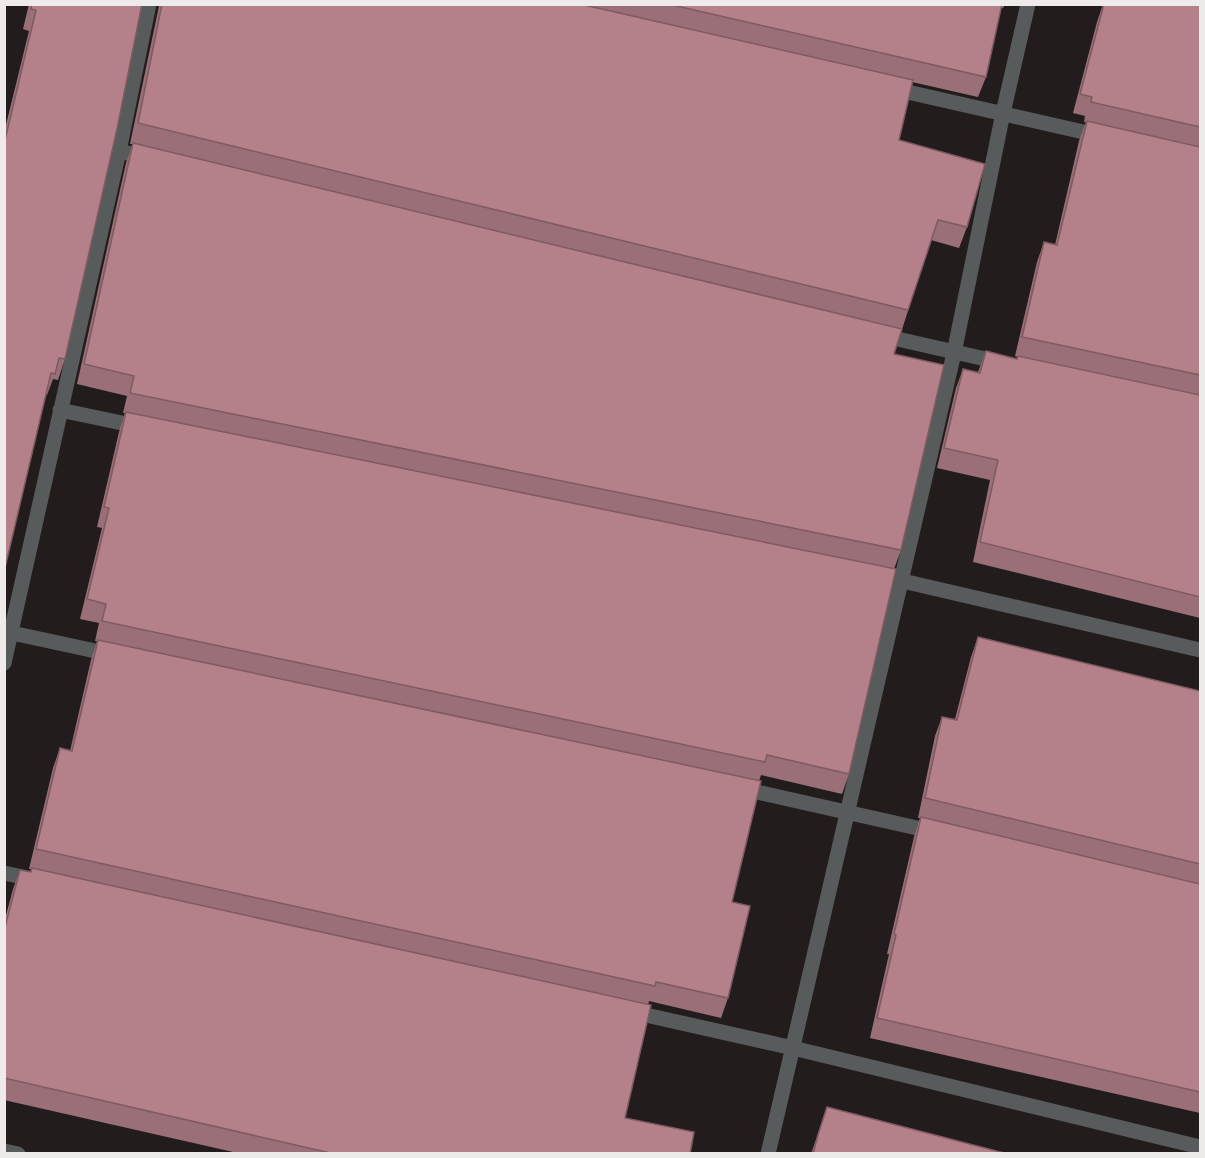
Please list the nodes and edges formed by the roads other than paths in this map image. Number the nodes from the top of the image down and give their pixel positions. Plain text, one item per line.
1 (149, 4) edge
2 (1028, 4) edge
3 (875, 84) edge
4 (1003, 113) junction
5 (1119, 140) edge
6 (119, 151) junction
7 (166, 163) edge
8 (861, 330) edge
9 (954, 353) junction
10 (1021, 367) edge
11 (60, 410) junction
12 (153, 429) edge
13 (878, 576) edge
14 (901, 580) junction
15 (12, 633) junction
16 (1200, 650) edge
17 (128, 657) edge
18 (4, 663) edge
19 (720, 784) edge
20 (848, 812) junction
21 (950, 836) edge
22 (4, 873) edge
23 (51, 883) edge
24 (619, 1009) edge
25 (793, 1048) junction
26 (1200, 1147) edge
27 (4, 1151) edge
28 (18, 1154) edge
29 (768, 1154) edge

1 - 6 street
2 - 4 street
3 - 4 street
4 - 5 street
4 - 9 street
6 - 7 street
6 - 11 street
8 - 9 street
9 - 10 street
9 - 14 street
11 - 12 street
11 - 15 street
13 - 14 street
14 - 16 street
14 - 20 street
15 - 17 street
15 - 18 street
19 - 20 street
20 - 21 street
20 - 25 street
22 - 23 street
24 - 25 street
25 - 26 street
25 - 29 street
27 - 28 street

